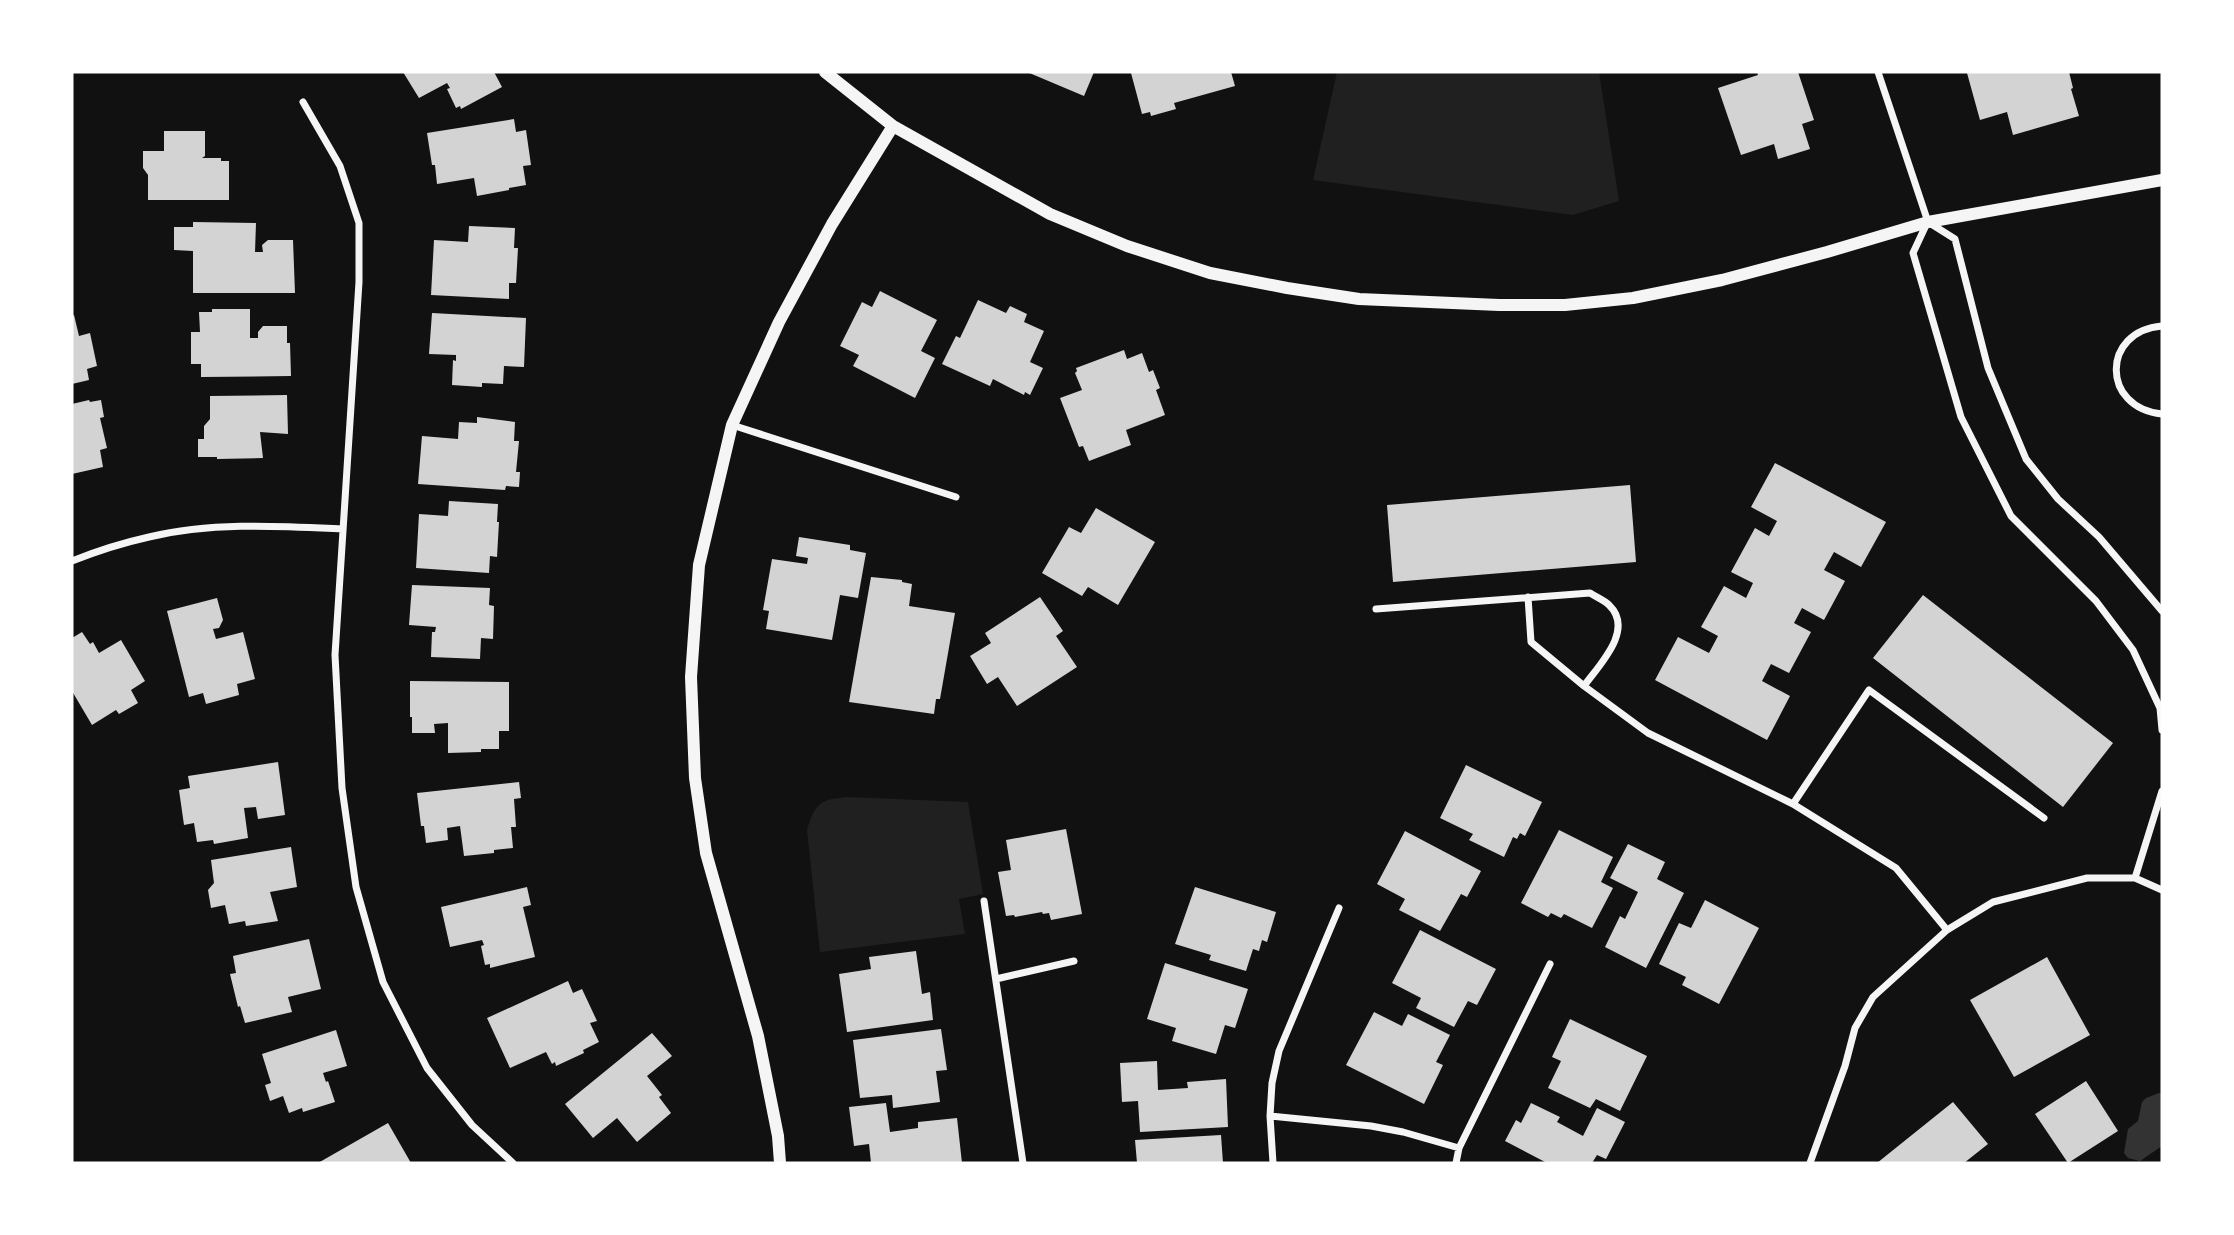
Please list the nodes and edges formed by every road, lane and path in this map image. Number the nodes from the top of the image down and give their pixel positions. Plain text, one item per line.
1 (825, 72) edge
2 (1878, 72) edge
3 (303, 102) dead end
4 (893, 126) junction
5 (2162, 180) edge
6 (1928, 222) junction
7 (2162, 326) edge
8 (2162, 414) edge
9 (732, 425) junction
10 (956, 497) dead end
11 (342, 530) junction
12 (72, 561) edge
13 (1528, 597) junction
14 (1376, 609) dead end
15 (2162, 611) edge
16 (1584, 686) junction
17 (2162, 730) edge
18 (2162, 791) edge
19 (1793, 804) junction
20 (2044, 818) dead end
21 (2135, 878) junction
22 (2162, 890) edge
23 (984, 901) dead end
24 (1339, 908) dead end
25 (1947, 930) junction
26 (1074, 961) dead end
27 (1550, 964) dead end
28 (996, 979) junction
29 (1270, 1116) junction
30 (1459, 1148) junction
31 (513, 1163) edge
32 (780, 1163) edge
33 (1023, 1163) edge
34 (1273, 1163) edge
35 (1456, 1163) edge
36 (1810, 1163) edge

1 - 4 street
2 - 6 street
3 - 11 street
4 - 6 street
4 - 9 street
5 - 6 street
6 - 15 street
6 - 17 street
7 - 8 street
9 - 10 street
9 - 32 street
11 - 12 street
11 - 31 street
13 - 14 street
13 - 16 street
13 - 16 street
16 - 19 street
18 - 21 street
19 - 20 street
19 - 25 street
21 - 22 street
21 - 25 street
23 - 28 street
24 - 29 street
25 - 36 street
26 - 28 street
27 - 30 street
28 - 33 street
29 - 30 street
29 - 34 street
30 - 35 street

